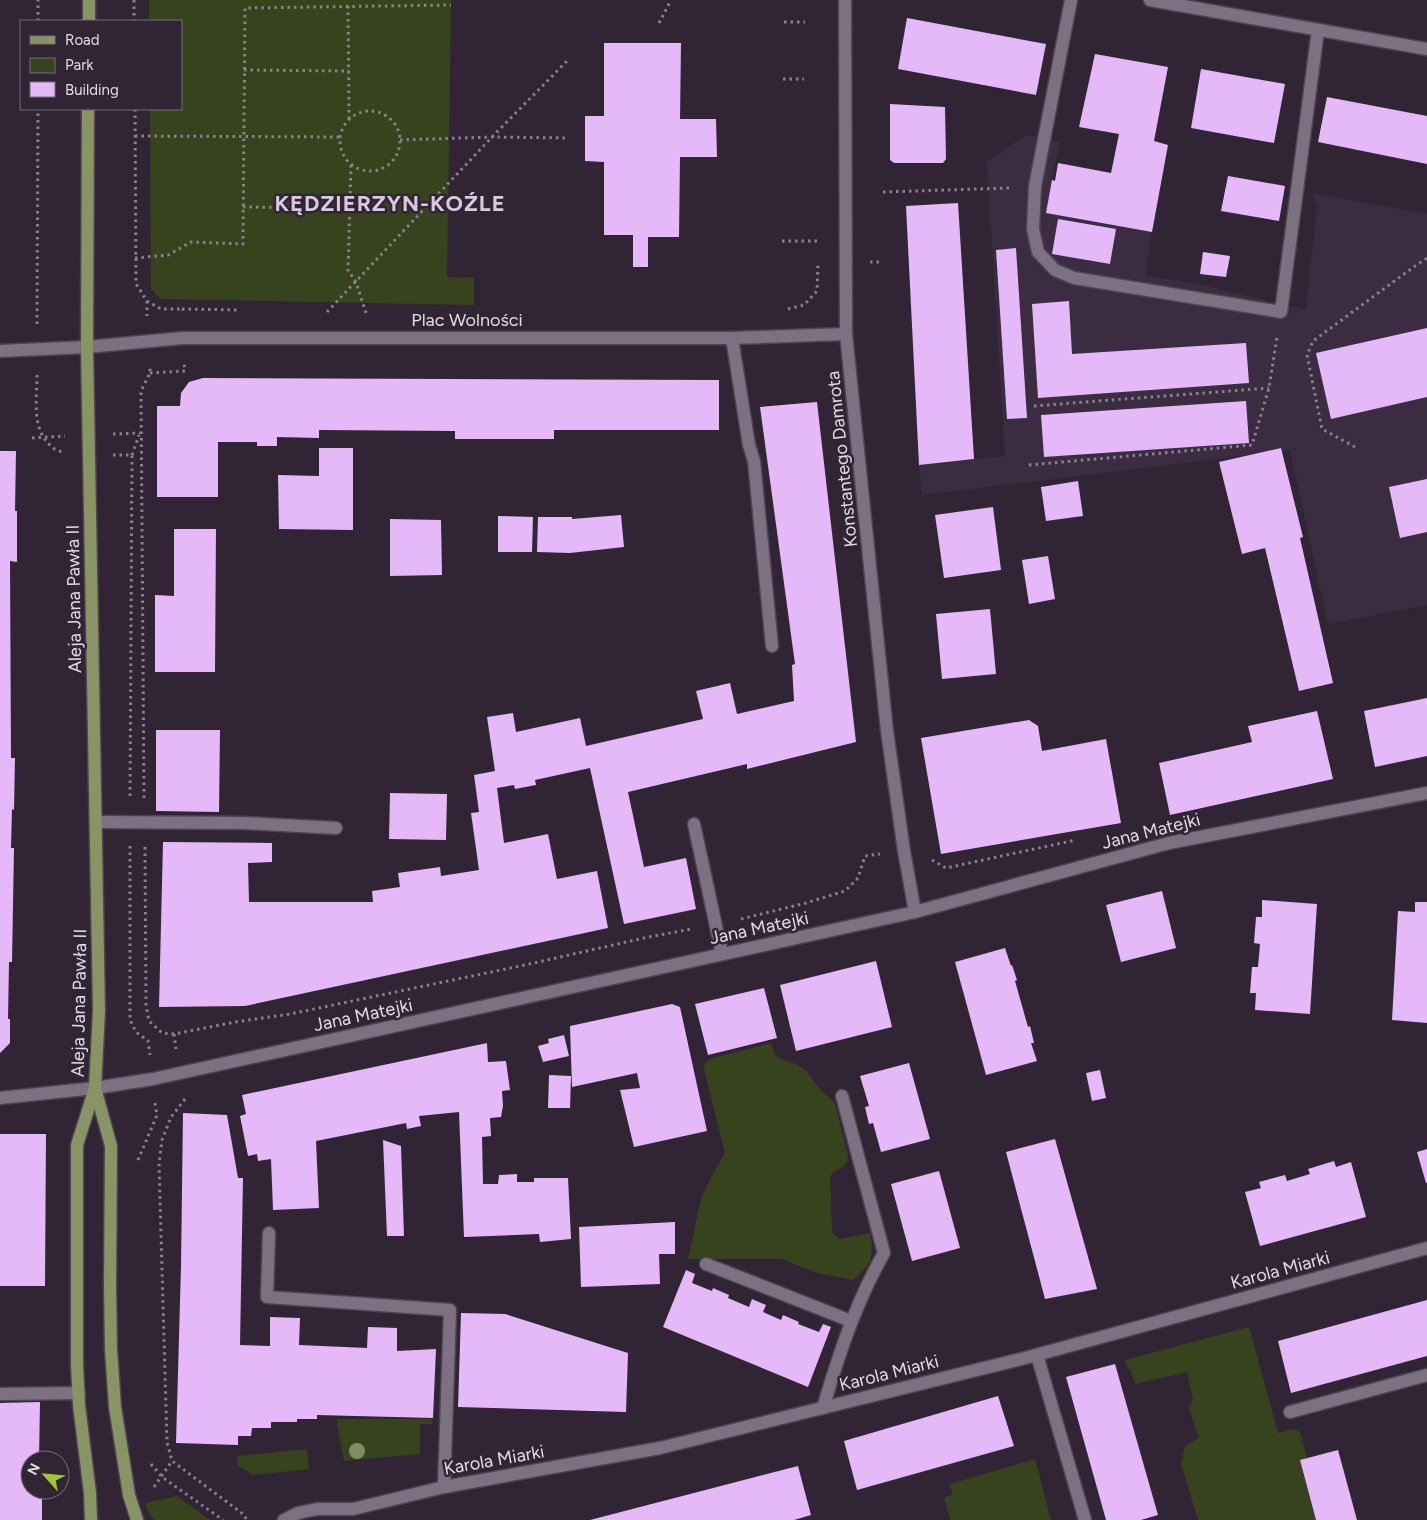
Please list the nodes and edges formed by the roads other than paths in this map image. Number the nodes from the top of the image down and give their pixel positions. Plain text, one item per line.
1 (89, 0) edge
2 (845, 0) edge
3 (1071, 0) edge
4 (1150, 0) edge
5 (1195, 4) edge
6 (89, 20) edge
7 (1318, 30) junction
8 (1427, 50) edge
9 (88, 110) edge
10 (846, 334) junction
11 (732, 338) junction
12 (87, 347) junction
13 (0, 351) edge
14 (772, 646) dead end
15 (1427, 792) edge
16 (96, 822) junction
17 (694, 824) dead end
18 (336, 828) dead end
19 (915, 912) junction
20 (722, 954) junction
21 (96, 1088) junction
22 (842, 1096) dead end
23 (0, 1098) edge
24 (269, 1233) dead end
25 (1427, 1248) edge
26 (706, 1264) dead end
27 (851, 1321) junction
28 (1037, 1355) junction
29 (1427, 1375) edge
30 (79, 1393) junction
31 (0, 1394) edge
32 (823, 1408) junction
33 (1290, 1412) dead end
34 (444, 1487) junction
35 (353, 1509) junction
36 (91, 1520) edge
37 (137, 1520) edge
38 (284, 1520) edge
39 (337, 1520) edge
40 (1085, 1520) edge

1 - 6 main road
2 - 10 street, Konstantego Damrota
3 - 7 street
4 - 5 street
5 - 7 street
7 - 8 street
9 - 12 main road, Aleja Jana Pawła II
10 - 11 street, Plac Wolności
10 - 19 street, Konstantego Damrota
11 - 12 street, Plac Wolności
11 - 14 street
12 - 13 street, Plac Wolności
12 - 16 main road, Aleja Jana Pawła II
15 - 19 street, Jana Matejki
16 - 18 street
16 - 21 main road, Aleja Jana Pawła II
17 - 20 street
19 - 20 street, Jana Matejki
20 - 21 street, Jana Matejki
21 - 23 street, Jana Matejki
21 - 30 main road, Aleja Jana Pawła II
21 - 37 main road, Aleja Jana Pawła II
22 - 27 street
24 - 34 street
25 - 28 street, Karola Miarki
26 - 27 street
27 - 32 street
28 - 32 street, Karola Miarki
28 - 40 street
29 - 33 street
30 - 31 street
30 - 36 main road, Aleja Jana Pawła II
32 - 34 street, Karola Miarki
34 - 35 street, Karola Miarki
35 - 38 street, Karola Miarki
35 - 39 street, Karola Miarki

